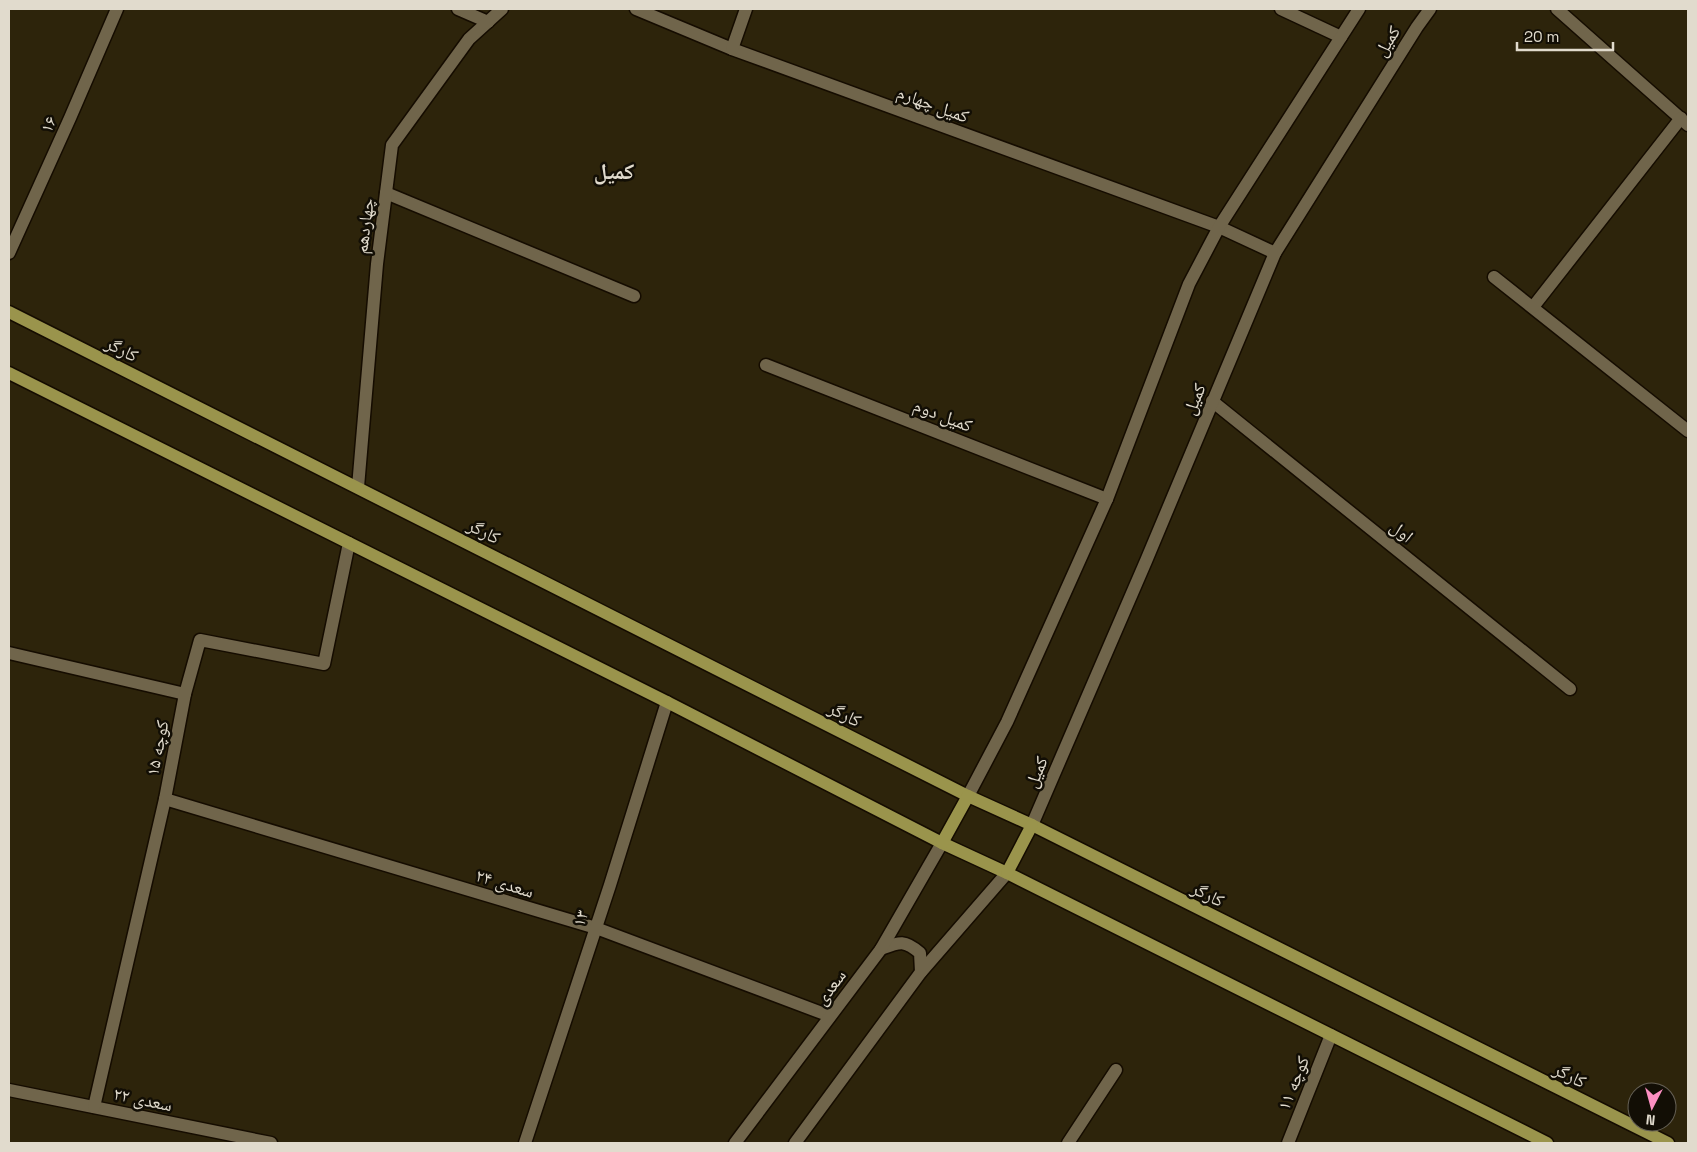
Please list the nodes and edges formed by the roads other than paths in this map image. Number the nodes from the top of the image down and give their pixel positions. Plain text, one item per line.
1 (117, 9) edge
2 (458, 9) edge
3 (502, 9) edge
4 (636, 9) edge
5 (746, 9) edge
6 (1280, 9) edge
7 (1360, 9) edge
8 (1430, 9) edge
9 (1557, 9) edge
10 (488, 22) junction
11 (1341, 37) junction
12 (732, 49) junction
13 (1685, 121) edge
14 (386, 193) junction
15 (1219, 227) junction
16 (9, 253) edge
17 (1275, 253) junction
18 (1494, 277) dead end
19 (634, 296) dead end
20 (1533, 308) junction
21 (9, 312) edge
22 (766, 365) dead end
23 (9, 373) edge
24 (1212, 401) junction
25 (1688, 430) edge
26 (358, 487) junction
27 (1106, 498) junction
28 (349, 543) junction
29 (9, 653) edge
30 (1570, 689) dead end
31 (185, 694) junction
32 (667, 702) junction
33 (968, 796) junction
34 (165, 799) junction
35 (1032, 825) junction
36 (942, 843) junction
37 (1007, 873) junction
38 (596, 928) junction
39 (881, 949) junction
40 (921, 972) junction
41 (830, 1016) junction
42 (1331, 1035) junction
43 (1116, 1070) dead end
44 (9, 1090) edge
45 (94, 1107) junction
46 (270, 1143) edge
47 (525, 1143) edge
48 (735, 1143) edge
49 (795, 1143) edge
50 (1068, 1143) edge
51 (1288, 1143) edge
52 (1547, 1143) edge
53 (1668, 1143) edge

1 - 16 street, ۱۶
2 - 10 street
3 - 10 street, چهاردهم
4 - 12 street, کمیل چهارم
5 - 12 street
6 - 11 street
7 - 11 street
8 - 17 street, کمیل
9 - 13 street
10 - 14 street, چهاردهم
11 - 15 street
12 - 15 street, کمیل چهارم
13 - 20 street
14 - 19 street
14 - 26 street, چهاردهم
15 - 17 street, کمیل چهارم
15 - 27 street
17 - 24 street, کمیل
18 - 20 street
20 - 25 street
21 - 26 main road, کارگر
22 - 27 street, کمیل دوم
23 - 28 main road
24 - 30 street, اول
24 - 35 street, کمیل
26 - 33 main road, کارگر
27 - 33 street
28 - 31 street, کوچه ۱۵
28 - 32 main road
29 - 31 street
31 - 34 street, کوچه ۱۵
32 - 36 main road
32 - 38 street, ۱۳
33 - 35 main road, کارگر
33 - 36 main road
34 - 38 street, سعدی ۲۴
34 - 45 street, کوچه ۱۵
35 - 37 main road
35 - 53 main road, کارگر
36 - 37 main road
36 - 39 street, سعدی
37 - 40 street
37 - 42 main road
38 - 41 street, سعدی ۲۴
38 - 47 street, ۱۳
39 - 40 street
39 - 41 street, سعدی
40 - 49 street
41 - 48 street, سعدی
42 - 51 street, کوچه ۱۱
42 - 52 main road
43 - 50 street
44 - 45 street, سعدی ۲۲
45 - 46 street, سعدی ۲۲

